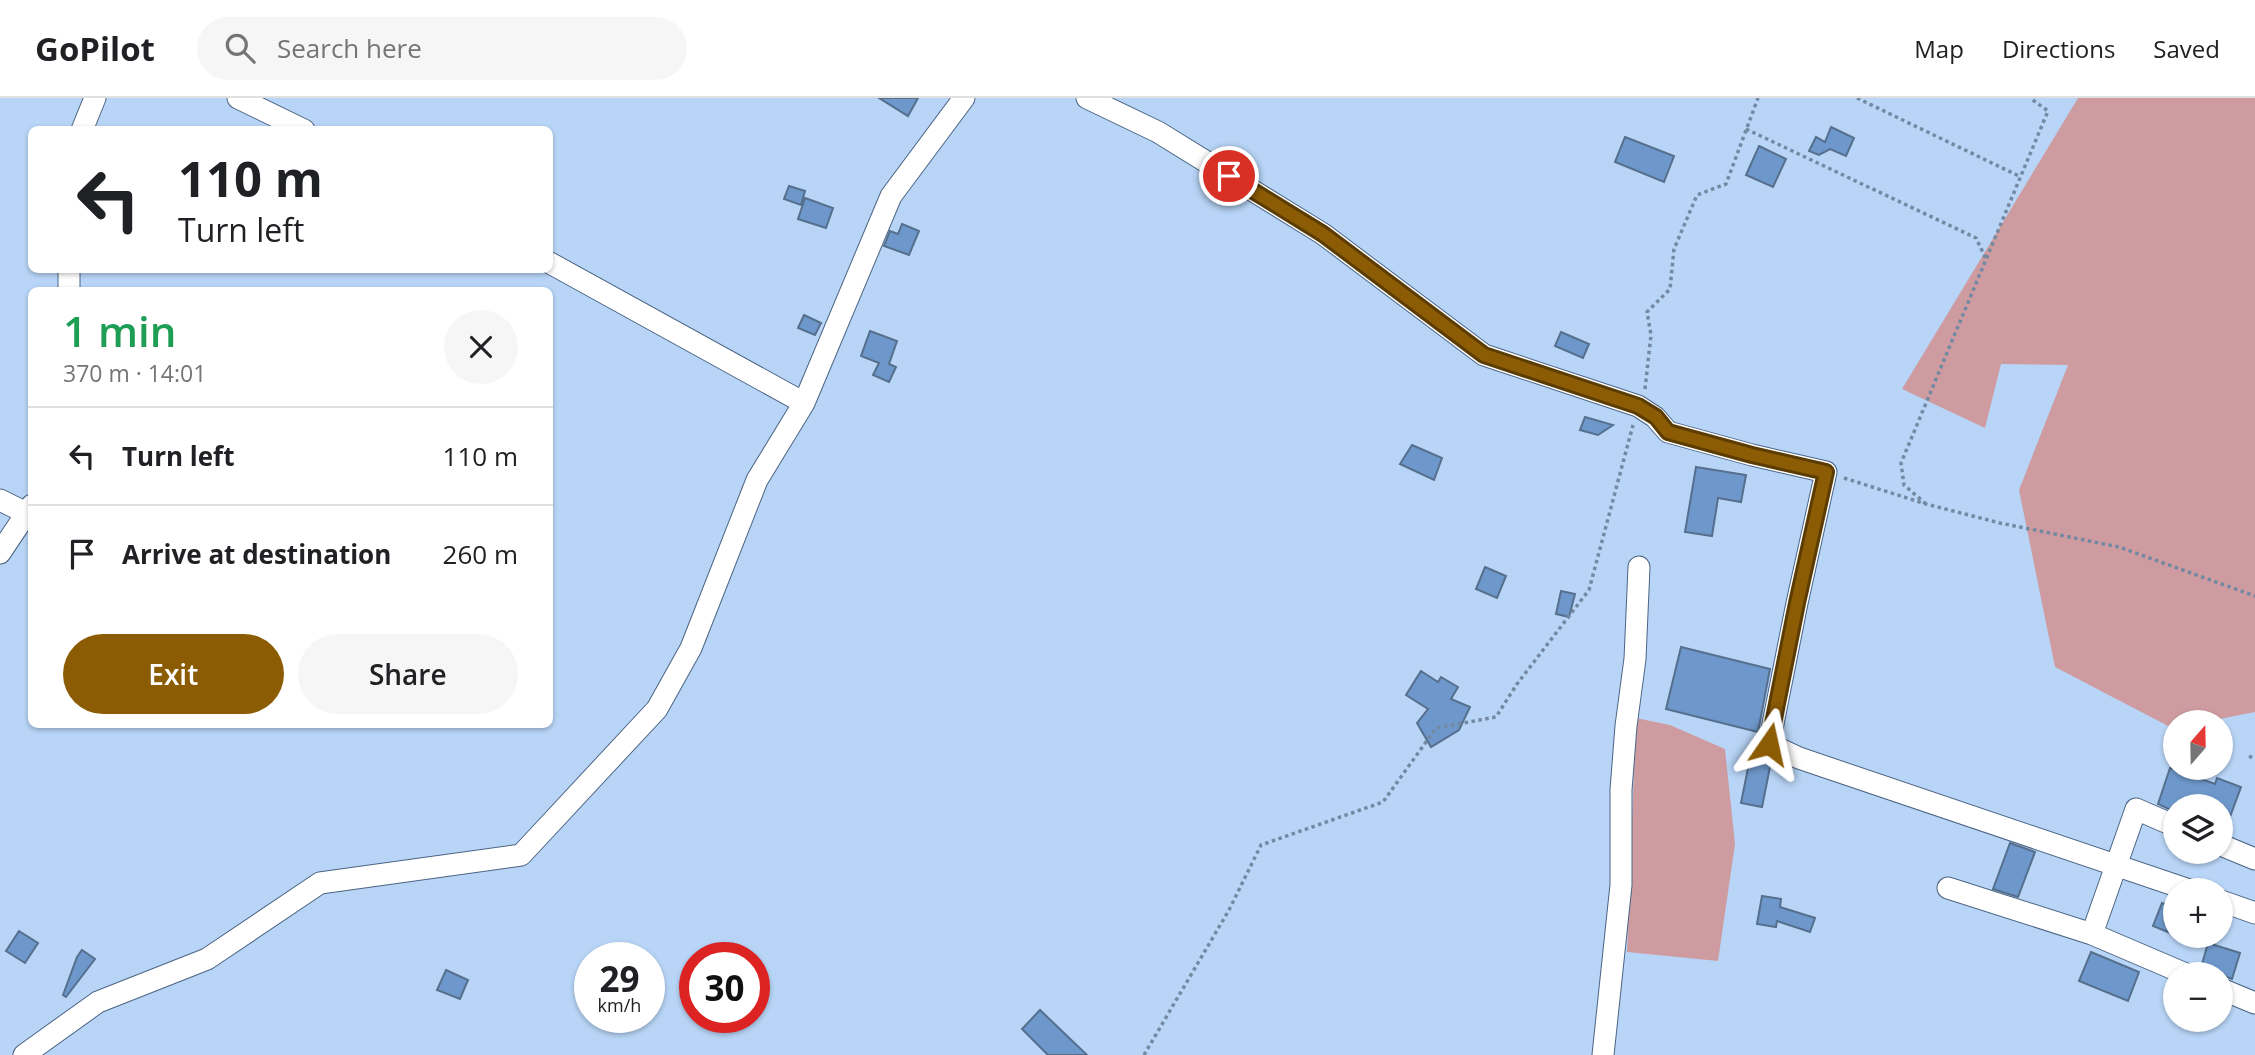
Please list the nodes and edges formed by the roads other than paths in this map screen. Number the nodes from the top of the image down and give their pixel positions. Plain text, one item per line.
1 (95, 98) edge
2 (238, 98) edge
3 (1087, 98) edge
4 (961, 99) edge
5 (84, 126) edge
6 (296, 126) edge
7 (553, 265) edge
8 (804, 402) junction
9 (0, 500) edge
10 (28, 509) edge
11 (28, 511) edge
12 (0, 553) edge
13 (1639, 567) dead end
14 (2163, 821) edge
15 (2233, 850) edge
16 (2255, 859) edge
17 (2116, 865) junction
18 (2163, 881) edge
19 (1948, 888) dead end
20 (2233, 905) edge
21 (2255, 913) edge
22 (2092, 934) junction
23 (2163, 964) edge
24 (2233, 994) edge
25 (2255, 1003) edge
26 (24, 1055) edge
27 (1604, 1055) edge

1 - 5 street
2 - 6 street
3 - 17 street
4 - 8 street
7 - 8 street
8 - 26 street
9 - 10 street
11 - 12 street
13 - 27 street
14 - 17 street
15 - 16 street
17 - 18 street
17 - 22 street
19 - 22 street
20 - 21 street
22 - 23 street
24 - 25 street

